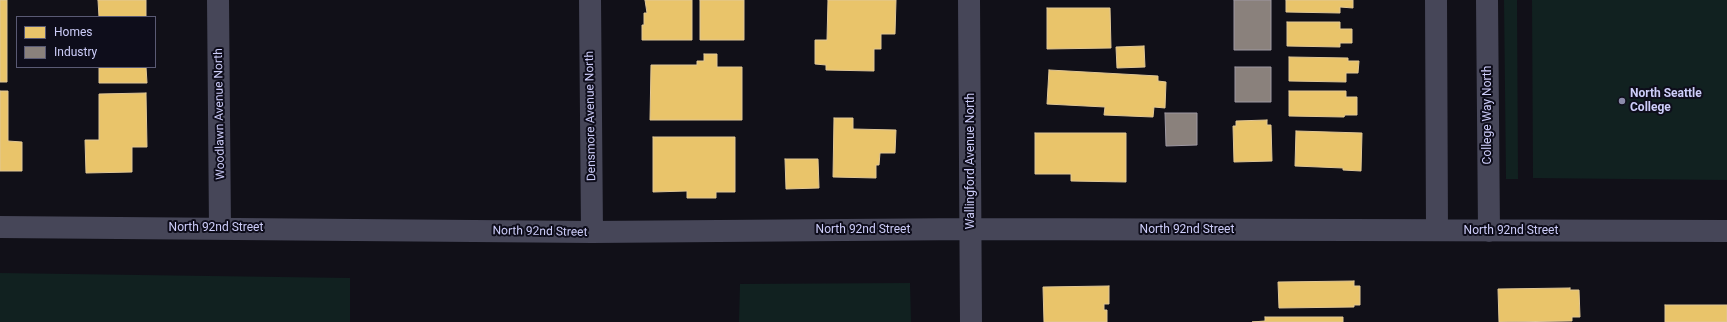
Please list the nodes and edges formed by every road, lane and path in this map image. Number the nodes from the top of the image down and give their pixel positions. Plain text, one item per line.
1 (218, 0) edge
2 (590, 0) edge
3 (969, 0) edge
4 (1436, 0) edge
5 (1487, 0) edge
6 (0, 227) edge
7 (220, 228) junction
8 (971, 229) junction
9 (1437, 230) junction
10 (1489, 231) junction
11 (592, 232) junction
12 (1727, 232) edge
13 (971, 322) edge

1 - 7 street, Woodlawn Avenue North
2 - 11 street, Densmore Avenue North
3 - 8 street, Wallingford Avenue North
4 - 9 street
5 - 10 street, College Way North
6 - 7 street, North 92nd Street
7 - 11 street, North 92nd Street
8 - 9 street, North 92nd Street
8 - 11 street, North 92nd Street
8 - 13 street, Wallingford Avenue North
9 - 10 street, North 92nd Street
10 - 12 street, North 92nd Street

